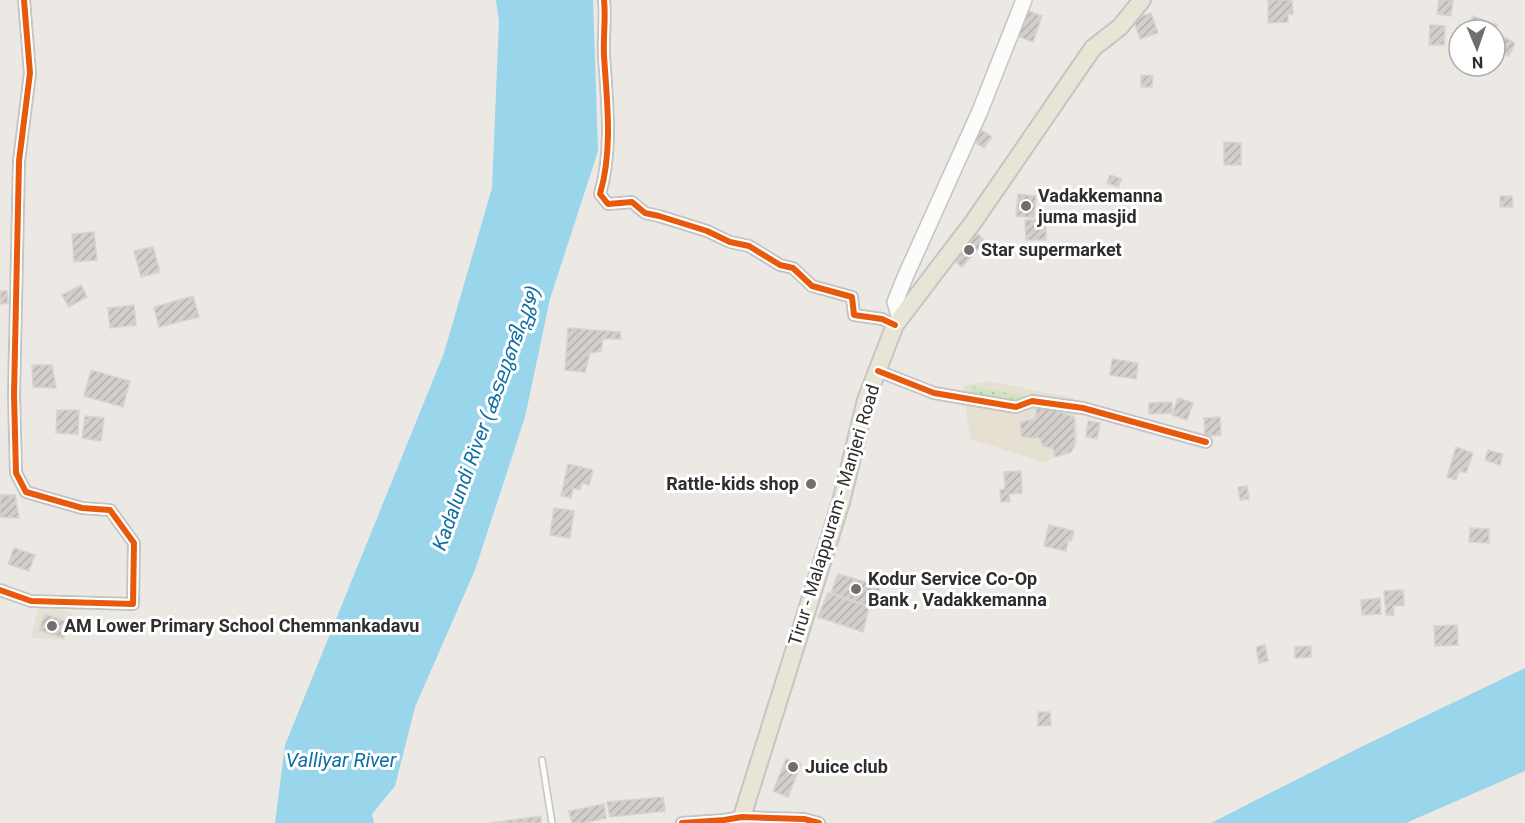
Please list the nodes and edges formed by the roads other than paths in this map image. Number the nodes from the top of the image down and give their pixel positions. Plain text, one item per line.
1 (24, 0) edge
2 (604, 0) edge
3 (1024, 0) edge
4 (1143, 0) edge
5 (898, 322) junction
6 (878, 371) junction
7 (1206, 442) dead end
8 (0, 590) edge
9 (542, 760) dead end
10 (741, 820) edge
11 (552, 823) edge
12 (682, 823) edge
13 (819, 823) edge

1 - 8 street
2 - 5 street
3 - 5 main road
4 - 5 main road, Tirur - Malappuram - Manjeri Road
5 - 6 main road, Tirur - Malappuram - Manjeri Road
6 - 7 street
6 - 10 main road, Tirur - Malappuram - Manjeri Road
9 - 11 lane
10 - 12 street
10 - 13 street

